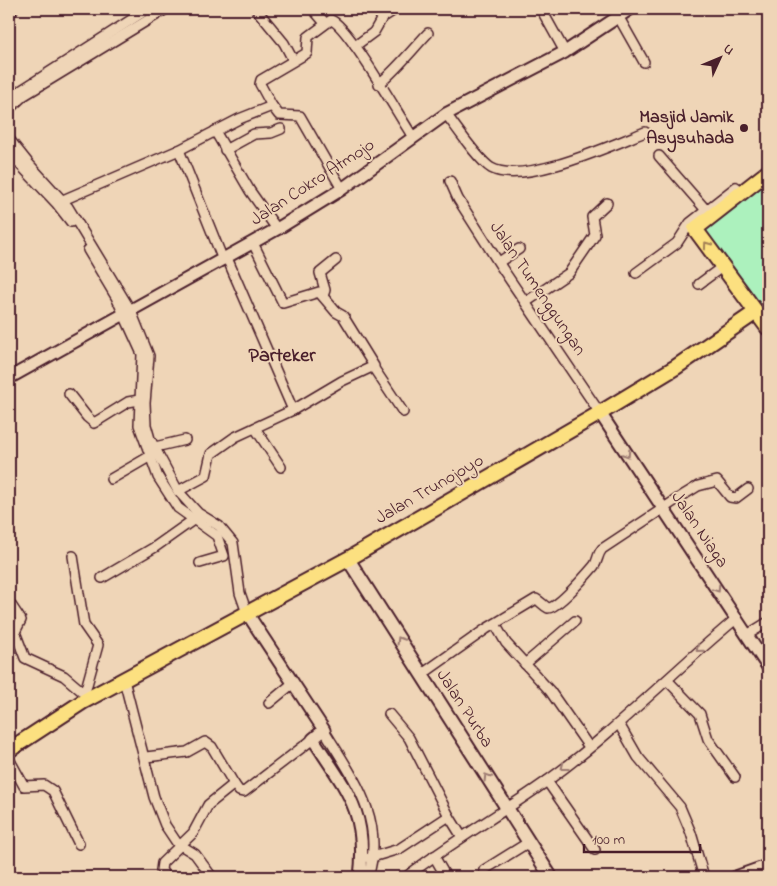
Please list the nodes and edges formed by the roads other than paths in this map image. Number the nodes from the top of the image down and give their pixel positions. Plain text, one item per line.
1 (166, 9) edge
2 (256, 9) edge
3 (313, 9) edge
4 (396, 9) edge
5 (541, 9) edge
6 (630, 9) edge
7 (143, 16) edge
8 (618, 16) junction
9 (325, 23) junction
10 (428, 33) dead end
11 (355, 46) junction
12 (565, 52) junction
13 (293, 60) junction
14 (644, 62) dead end
15 (44, 78) junction
16 (379, 84) junction
17 (9, 98) edge
18 (272, 106) junction
19 (9, 109) edge
20 (446, 114) junction
21 (281, 129) dead end
22 (215, 131) junction
23 (646, 132) dead end
24 (413, 137) junction
25 (9, 138) edge
26 (179, 150) junction
27 (225, 150) junction
28 (9, 153) edge
29 (659, 156) dead end
30 (26, 166) junction
31 (768, 172) edge
32 (450, 181) dead end
33 (342, 188) junction
34 (743, 193) junction
35 (63, 200) junction
36 (608, 203) dead end
37 (706, 210) junction
38 (75, 224) junction
39 (691, 227) junction
40 (277, 229) junction
41 (253, 243) junction
42 (519, 249) dead end
43 (225, 259) junction
44 (336, 260) dead end
45 (499, 262) junction
46 (722, 267) junction
47 (636, 272) dead end
48 (699, 284) dead end
49 (323, 296) junction
50 (526, 302) junction
51 (128, 312) junction
52 (756, 312) junction
53 (768, 328) edge
54 (373, 368) junction
55 (9, 378) edge
56 (69, 394) dead end
57 (142, 408) junction
58 (293, 410) junction
59 (403, 412) dead end
60 (600, 413) junction
61 (255, 428) junction
62 (185, 440) dead end
63 (154, 453) junction
64 (281, 467) dead end
65 (111, 479) dead end
66 (748, 489) dead end
67 (178, 491) junction
68 (663, 509) junction
69 (194, 520) junction
70 (236, 555) junction
71 (73, 556) dead end
72 (224, 556) junction
73 (348, 559) junction
74 (200, 563) dead end
75 (102, 578) dead end
76 (9, 602) edge
77 (247, 613) junction
78 (737, 618) junction
79 (575, 620) dead end
80 (768, 622) edge
81 (496, 624) junction
82 (748, 635) junction
83 (526, 664) junction
84 (768, 667) edge
85 (421, 674) junction
86 (667, 680) junction
87 (120, 682) junction
88 (292, 684) junction
89 (83, 699) junction
90 (269, 703) dead end
91 (389, 714) dead end
92 (619, 724) junction
93 (324, 730) junction
94 (313, 739) junction
95 (589, 747) junction
96 (9, 750) edge
97 (332, 756) junction
98 (146, 757) junction
99 (9, 759) edge
100 (736, 777) dead end
101 (547, 781) junction
102 (234, 784) junction
103 (506, 808) junction
104 (449, 816) junction
105 (462, 837) junction
106 (529, 842) junction
107 (79, 844) dead end
108 (181, 846) junction
109 (595, 850) dead end
110 (434, 856) junction
111 (368, 858) junction
112 (768, 866) edge
113 (484, 870) dead end
114 (166, 877) edge
115 (212, 877) edge
116 (360, 877) edge
117 (368, 877) edge
118 (406, 877) edge
119 (446, 877) edge
120 (551, 877) edge
121 (704, 877) edge
122 (737, 877) edge

1 - 7 street
2 - 13 street
3 - 9 street
4 - 11 street
5 - 12 street
6 - 8 street, Jalan Cokro Atmojo
7 - 15 street
8 - 12 street, Jalan Cokro Atmojo
8 - 14 street
9 - 11 street
9 - 13 street
10 - 16 street
11 - 16 street
12 - 20 street, Jalan Cokro Atmojo
13 - 18 street
15 - 17 street
15 - 19 street
16 - 24 street
18 - 22 street
18 - 33 street
20 - 23 street
20 - 24 street, Jalan Cokro Atmojo
21 - 27 street
22 - 26 street
22 - 27 street
24 - 33 street, Jalan Cokro Atmojo
25 - 30 street
26 - 35 street
26 - 43 street
27 - 40 street
28 - 30 street
29 - 37 street
30 - 35 street
30 - 38 street
31 - 34 highway
32 - 45 street, Jalan Tumenggungan
33 - 40 street, Jalan Cokro Atmojo
34 - 37 street
34 - 39 highway
35 - 38 street
36 - 50 street
37 - 39 street
38 - 51 street
46 -> 39 highway
39 - 47 street
40 - 41 street, Jalan Cokro Atmojo
41 - 43 street, Jalan Cokro Atmojo
41 - 49 street
42 - 45 street
43 - 51 street, Jalan Cokro Atmojo
43 - 58 street
44 - 49 street
45 - 50 street, Jalan Tumenggungan
46 - 48 street
46 - 52 highway
49 - 54 street
50 - 60 street, Jalan Tumenggungan
51 - 55 street, Jalan Cokro Atmojo
51 - 57 street
52 - 53 highway
52 - 60 highway, Jalan Trunojoyo
54 - 58 street
54 - 59 street
56 - 57 street
57 - 63 street
58 - 61 street
60 -> 68 street, Jalan Niaga
60 - 73 highway, Jalan Trunojoyo
61 - 64 street
61 - 67 street
62 - 63 street
63 - 65 street
63 - 67 street
63 - 69 street
66 - 68 street
67 - 70 street
68 -> 78 street, Jalan Niaga
68 - 81 street
69 - 72 street
69 - 75 street
70 - 72 street
70 - 77 street
71 - 89 street
72 - 74 street
73 - 77 highway, Jalan Trunojoyo
85 -> 73 main road, Jalan Purba
76 - 89 street
77 - 87 highway, Jalan Trunojoyo
77 - 88 street
78 - 82 street, Jalan Niaga
78 -> 86 street
79 - 83 street
80 - 82 street
81 - 83 street
81 - 85 street
82 - 84 street, Jalan Niaga
83 - 95 street
103 -> 85 main road, Jalan Purba
86 - 92 street
86 - 100 street
87 - 89 highway, Jalan Trunojoyo
87 - 98 street
88 - 90 street
88 - 93 street
89 - 96 highway, Jalan Trunojoyo
91 - 104 street
92 - 95 street
92 - 121 street
93 - 94 street
93 - 97 street
94 - 97 street
94 - 102 street
95 -> 101 street
97 - 111 street
98 - 102 street
98 - 108 street
99 - 107 street
101 - 103 street
101 - 109 street
102 - 108 street
103 - 105 street
103 - 106 main road, Jalan Purba
104 - 105 street
104 - 111 street
105 - 110 street
106 - 113 street
106 - 120 main road, Jalan Purba
108 - 114 street
108 - 115 street
110 - 118 street
110 - 119 street
111 - 116 street
111 - 117 street
112 - 122 main road

